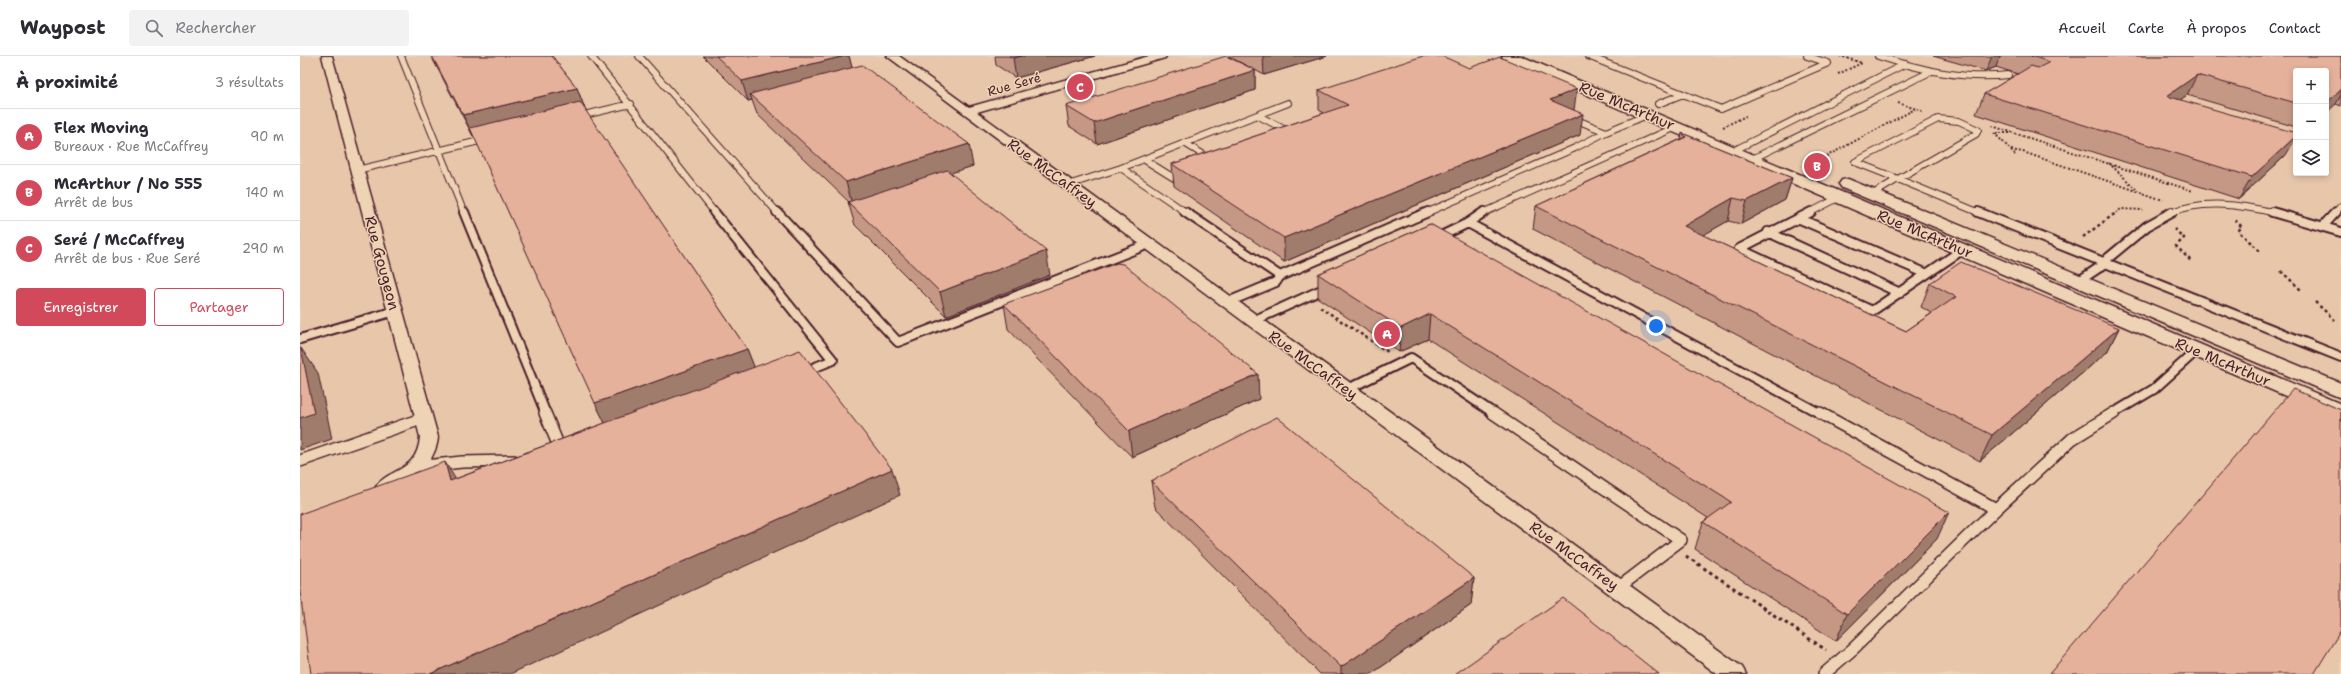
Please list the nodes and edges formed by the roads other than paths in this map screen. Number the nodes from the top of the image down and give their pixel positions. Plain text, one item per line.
1 (327, 56) edge
2 (401, 56) edge
3 (592, 56) edge
4 (639, 56) edge
5 (892, 56) edge
6 (1161, 56) edge
7 (1509, 56) edge
8 (1542, 56) edge
9 (1588, 56) edge
10 (1807, 56) edge
11 (1878, 56) edge
12 (1905, 64) junction
13 (1930, 72) junction
14 (2008, 75) dead end
15 (1683, 94) junction
16 (1288, 103) dead end
17 (631, 104) junction
18 (1653, 110) junction
19 (968, 112) junction
20 (1260, 116) junction
21 (570, 119) edge
22 (1577, 120) edge
23 (1676, 127) junction
24 (1606, 132) junction
25 (1299, 136) edge
26 (493, 138) edge
27 (1186, 144) junction
28 (439, 151) junction
29 (1751, 151) junction
30 (1769, 151) junction
31 (1145, 160) junction
32 (1219, 164) edge
33 (1121, 168) junction
34 (357, 170) junction
35 (1898, 180) junction
36 (1182, 183) edge
37 (1068, 185) junction
38 (1873, 194) junction
39 (1840, 197) junction
40 (2341, 206) edge
41 (1800, 219) junction
42 (1468, 224) junction
43 (2323, 226) junction
44 (1768, 232) junction
45 (2341, 232) edge
46 (1432, 240) edge
47 (1149, 244) junction
48 (1962, 250) junction
49 (2106, 263) junction
50 (1925, 273) junction
51 (1280, 276) junction
52 (2079, 281) junction
53 (1335, 284) edge
54 (1900, 293) junction
55 (1228, 302) junction
56 (395, 311) junction
57 (1253, 321) junction
58 (300, 339) edge
59 (2196, 351) junction
60 (2341, 358) edge
61 (796, 374) edge
62 (1346, 390) junction
63 (2341, 391) edge
64 (2341, 413) edge
65 (424, 418) junction
66 (562, 459) edge
67 (300, 461) edge
68 (525, 461) edge
69 (416, 467) junction
70 (370, 496) edge
71 (1996, 510) junction
72 (1618, 588) junction
73 (1734, 674) edge
74 (1824, 674) edge

1 - 34 street, Rue Gougeon
2 - 28 lane
3 - 17 lane
4 - 47 lane
5 - 19 street, Rue McCaffrey
6 - 19 street, Rue Seré
7 - 18 street, Rue McArthur
8 - 18 street, Rue McArthur
9 - 15 lane
10 - 15 lane
11 - 12 lane
12 - 13 lane
12 - 29 lane
13 - 14 lane
13 - 30 lane
15 - 18 lane
16 - 20 lane
17 - 21 lane
17 - 61 lane
18 - 23 street, Rue McArthur
18 - 24 lane
18 - 29 street, Rue McArthur
19 - 37 street, Rue McCaffrey
20 - 25 lane
20 - 27 lane
22 - 24 lane
23 - 29 street, Rue McArthur
23 - 42 lane
24 - 51 lane
26 - 28 lane
27 - 31 lane
27 - 32 lane
28 - 34 lane
28 - 66 lane
29 - 30 street, Rue McArthur
29 - 39 street, Rue McArthur
30 - 38 street, Rue McArthur
31 - 33 lane
31 - 36 lane
33 - 37 lane
33 - 51 lane
34 - 56 street, Rue Gougeon
35 - 35 lane
35 - 38 lane
35 - 49 lane
37 - 47 street, Rue McCaffrey
38 - 52 street, Rue McArthur
39 - 41 lane
39 - 48 street, Rue McArthur
40 - 43 lane
41 - 44 lane
41 - 50 lane
42 - 46 lane
42 - 71 lane
43 - 45 lane
43 - 49 lane
44 - 54 lane
44 - 54 lane
47 - 55 street, Rue McCaffrey
48 - 50 lane
48 - 59 street, Rue McArthur
49 - 52 lane
49 - 60 lane
50 - 54 lane
51 - 55 lane
52 - 63 street, Rue McArthur
53 - 57 lane
55 - 57 street, Rue McCaffrey
56 - 58 lane
56 - 65 street, Rue Gougeon
57 - 62 street, Rue McCaffrey
59 - 64 street, Rue McArthur
59 - 71 lane
62 - 72 street, Rue McCaffrey
62 - 72 lane
65 - 67 lane
65 - 69 street, Rue Gougeon
68 - 69 lane
69 - 70 street, Rue Gougeon
71 - 74 lane
72 - 73 street, Rue McCaffrey

